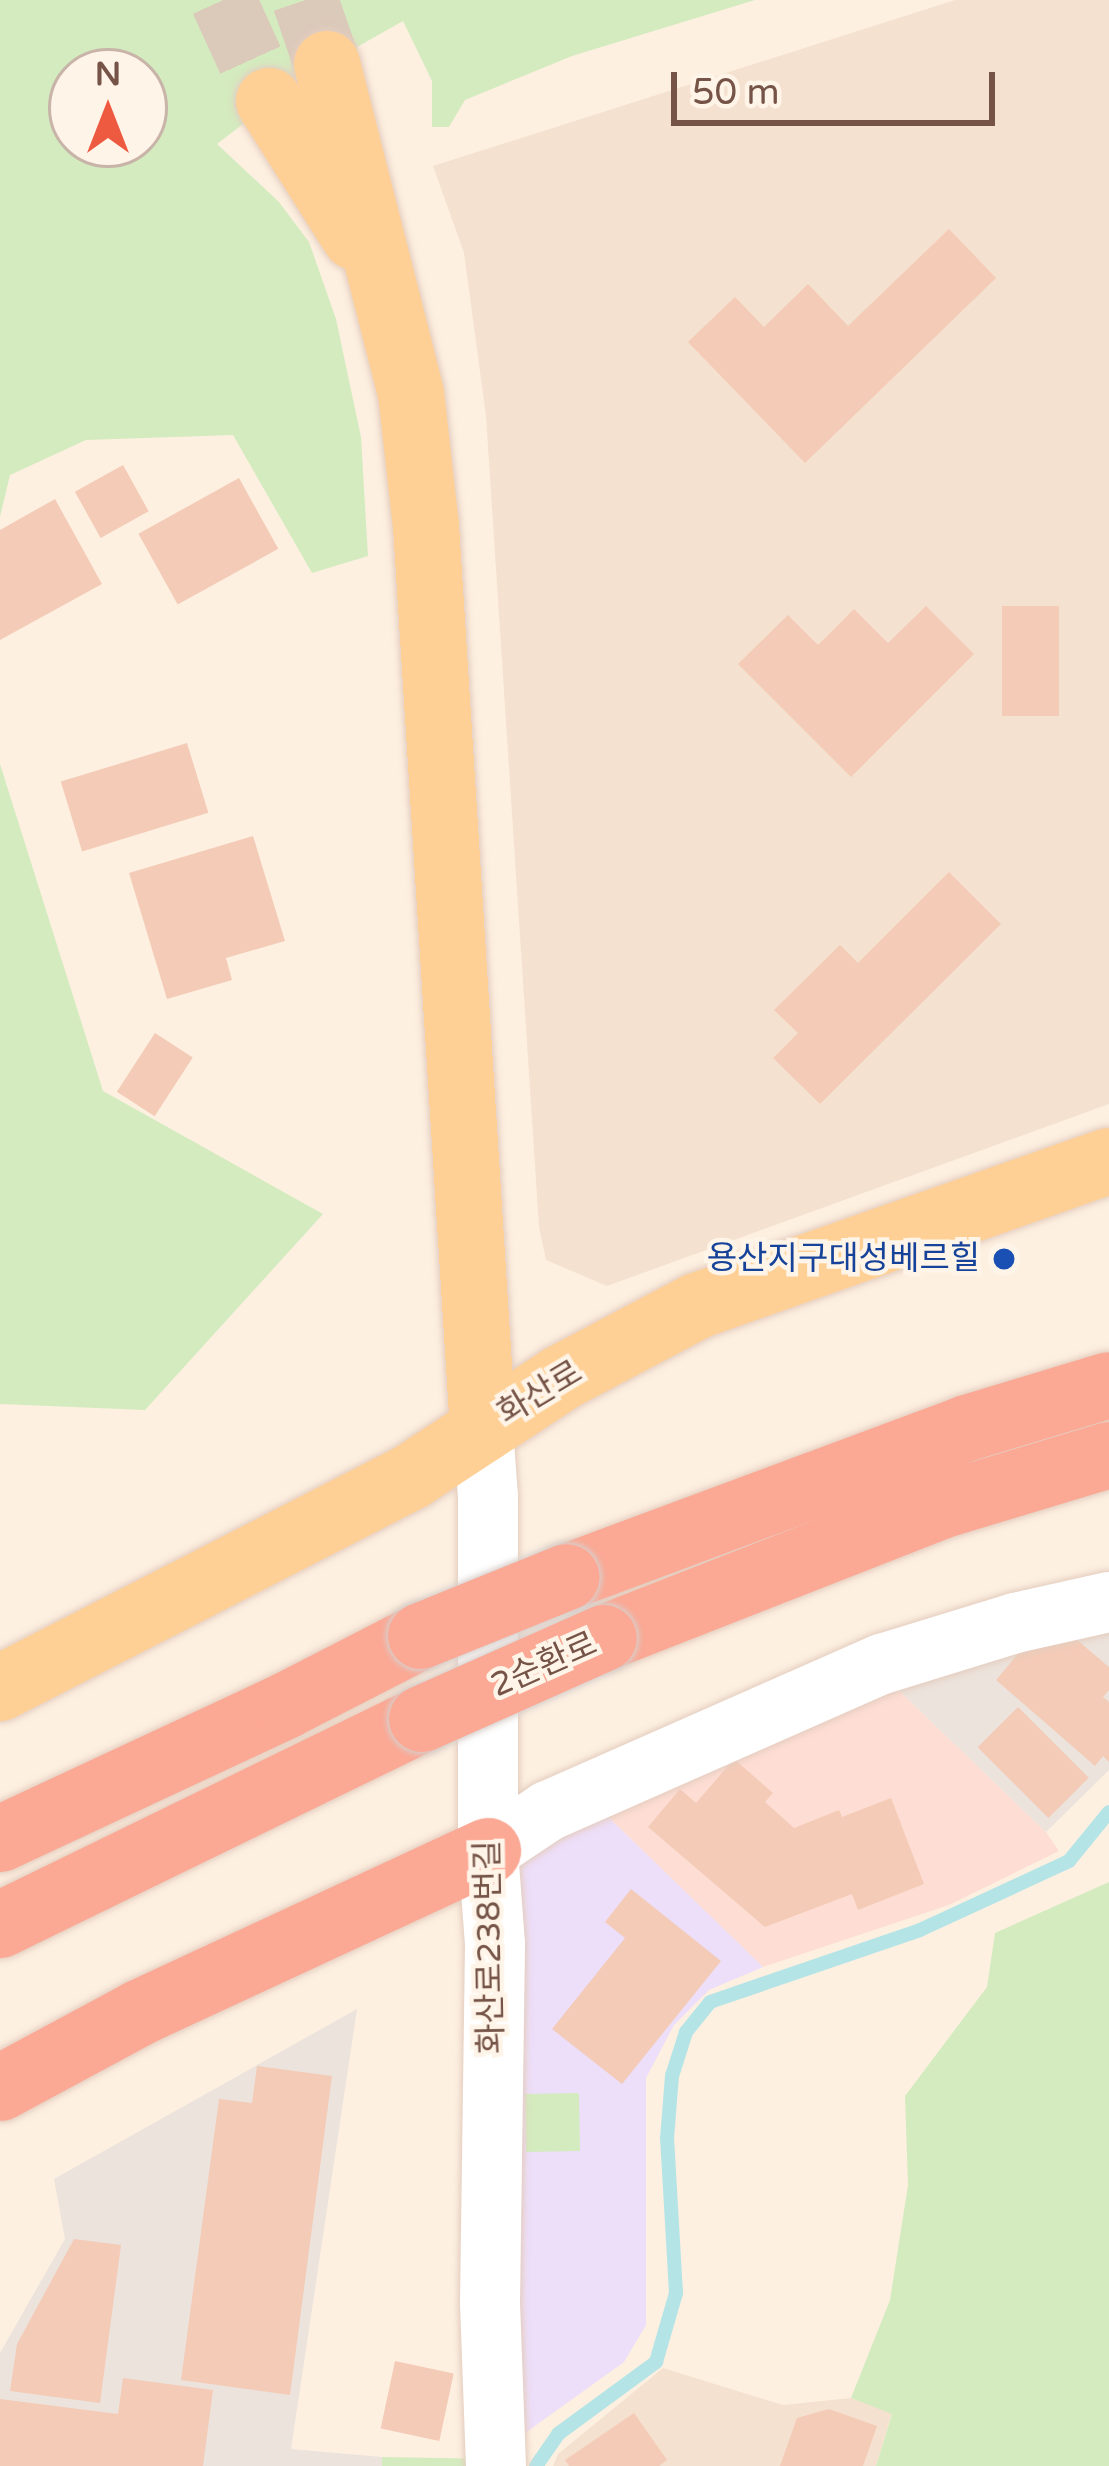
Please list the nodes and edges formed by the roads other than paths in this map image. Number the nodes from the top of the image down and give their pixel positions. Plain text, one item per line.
1 (327, 64) tunnel mouth
2 (269, 101) tunnel mouth
3 (376, 271) junction
4 (1109, 1161) edge
5 (1109, 1384) edge
6 (483, 1429) junction
7 (1109, 1455) edge
8 (1109, 1602) edge
9 (0, 1688) edge
10 (287, 1706) junction
11 (0, 1814) edge
12 (0, 1839) edge
13 (488, 1851) junction
14 (0, 1925) edge
15 (0, 2088) edge
16 (496, 2466) edge

1 - 3 main road
2 - 3 main road
3 - 6 main road
4 - 6 main road, 화산로
5 - 10 highway, bridge
6 - 9 main road, 화산로
6 - 13 street, 화산로238번길
7 - 14 highway, 2순환로, bridge
8 - 13 street
10 - 11 highway
10 - 12 highway
13 - 15 highway
13 - 16 street, 화산로238번길

